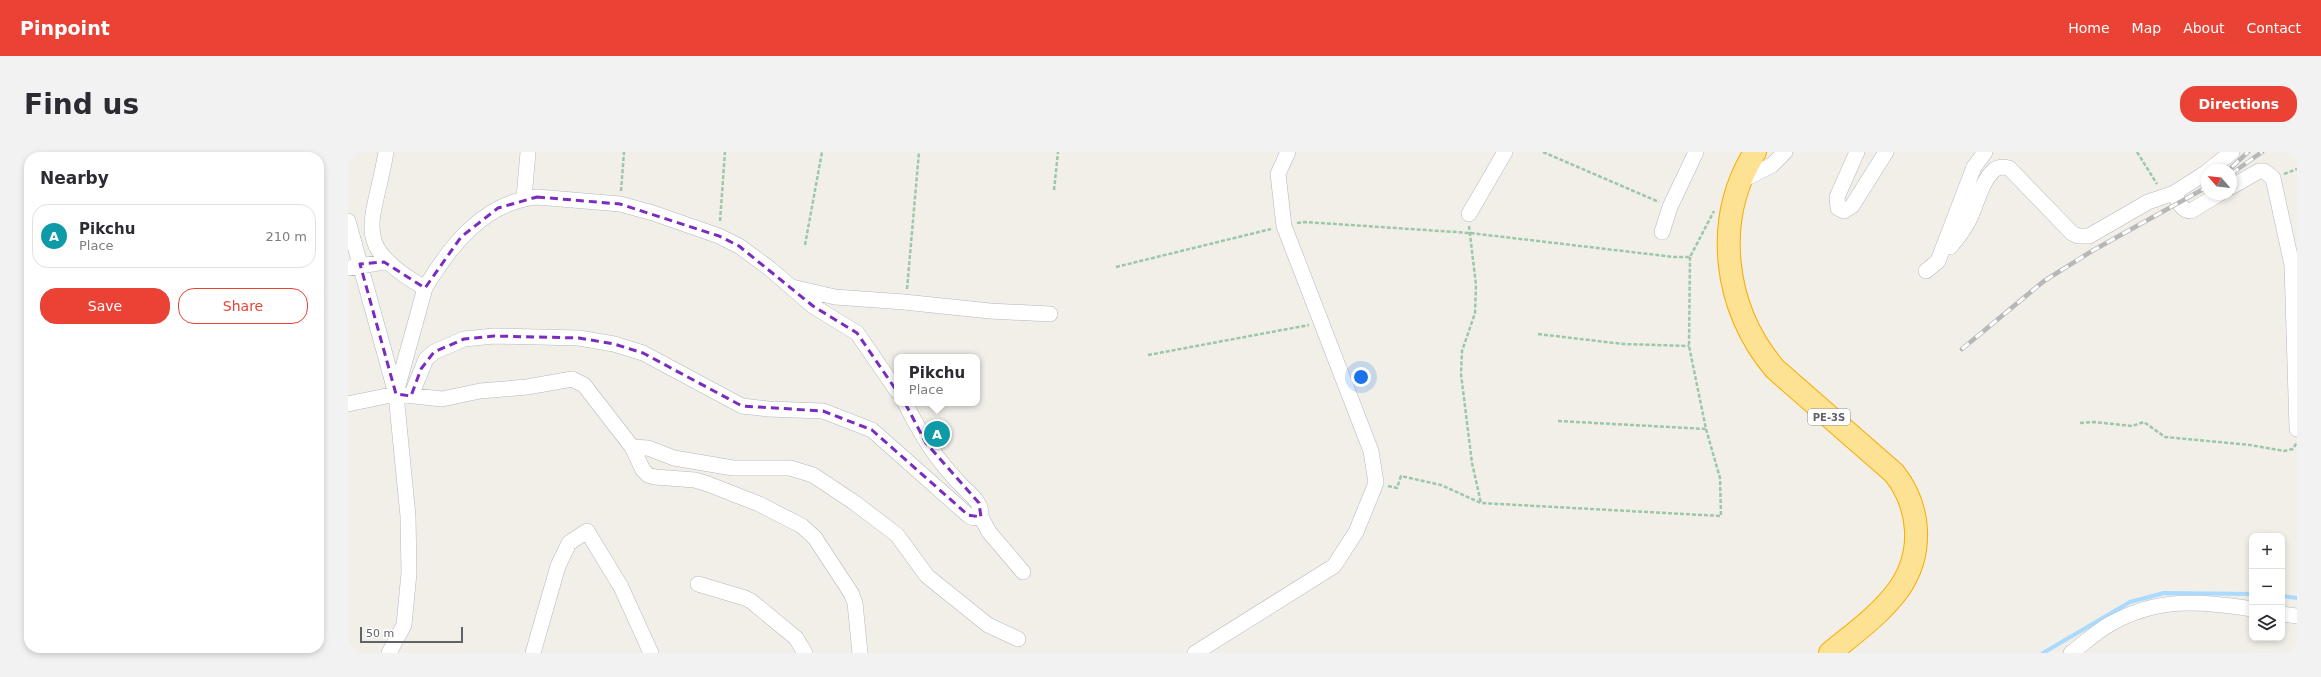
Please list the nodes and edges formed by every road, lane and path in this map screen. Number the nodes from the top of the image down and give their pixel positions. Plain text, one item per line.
1 (386, 152) edge
2 (528, 152) edge
3 (624, 152) edge
4 (725, 152) edge
5 (822, 152) edge
6 (919, 152) edge
7 (1058, 152) edge
8 (1288, 152) edge
9 (1505, 152) edge
10 (1543, 152) edge
11 (1696, 152) edge
12 (1754, 152) edge
13 (1785, 152) edge
14 (1857, 152) edge
15 (1886, 152) edge
16 (1985, 152) edge
17 (2137, 152) edge
18 (2232, 152) edge
19 (2217, 164) edge
20 (2201, 175) edge
21 (1741, 181) junction
22 (2237, 184) edge
23 (1054, 190) dead end
24 (2170, 194) junction
25 (524, 198) junction
26 (2208, 200) edge
27 (620, 204) junction
28 (1734, 206) junction
29 (1670, 207) junction
30 (1468, 214) joint
31 (348, 222) edge
32 (1284, 226) junction
33 (1662, 232) dead end
34 (1470, 233) junction
35 (719, 236) junction
36 (806, 245) dead end
37 (1945, 246) junction
38 (1690, 256) junction
39 (384, 262) junction
40 (2295, 264) edge
41 (354, 266) edge
42 (1116, 267) dead end
43 (1926, 271) dead end
44 (789, 286) junction
45 (425, 288) junction
46 (904, 302) junction
47 (1050, 314) dead end
48 (1320, 323) junction
49 (1538, 334) dead end
50 (1689, 346) junction
51 (1148, 355) dead end
52 (894, 387) edge
53 (403, 395) junction
54 (348, 404) edge
55 (907, 406) edge
56 (1558, 421) dead end
57 (2080, 423) dead end
58 (1706, 429) junction
59 (2297, 429) edge
60 (2297, 440) edge
61 (632, 447) junction
62 (1376, 483) junction
63 (1481, 503) junction
64 (981, 517) junction
65 (1022, 572) dead end
66 (698, 584) dead end
67 (2249, 609) edge
68 (2285, 614) edge
69 (2297, 616) edge
70 (1018, 639) dead end
71 (389, 653) edge
72 (533, 653) edge
73 (652, 653) edge
74 (805, 653) edge
75 (860, 653) edge
76 (1195, 653) edge
77 (1830, 653) edge
78 (2070, 653) edge

1 - 39 street
2 - 25 street
3 - 27 path
4 - 35 path
5 - 36 path
6 - 46 path
7 - 23 path
8 - 32 street
9 - 30 street
10 - 29 path
11 - 29 street
12 - 21 highway, PE-3S
13 - 21 street
14 - 15 street
16 - 37 street
17 - 24 path
18 - 19 street
20 - 24 street
21 - 28 highway, PE-3S
22 - 40 street
24 - 26 street
24 - 37 street
25 - 27 street
25 - 45 street
27 - 35 street
28 - 38 path
28 - 77 highway, PE-3S
29 - 33 street
30 - 34 path
31 - 41 street
32 - 34 path
32 - 42 path
32 - 48 street
34 - 38 path
34 - 63 path
35 - 44 street
37 - 43 street
38 - 50 path
39 - 41 street
39 - 45 street
40 - 59 street
41 - 53 street
44 - 46 street
44 - 52 street
45 - 53 street
46 - 47 street
48 - 51 path
48 - 62 street
49 - 50 path
50 - 58 path
53 - 54 street
53 - 61 street
53 - 64 street
53 - 71 street
55 - 64 street
56 - 58 path
57 - 60 path
58 - 63 path
61 - 70 street
61 - 75 street
62 - 63 path
62 - 76 street
64 - 65 street
66 - 74 street
67 - 78 street
68 - 69 street
72 - 73 street

